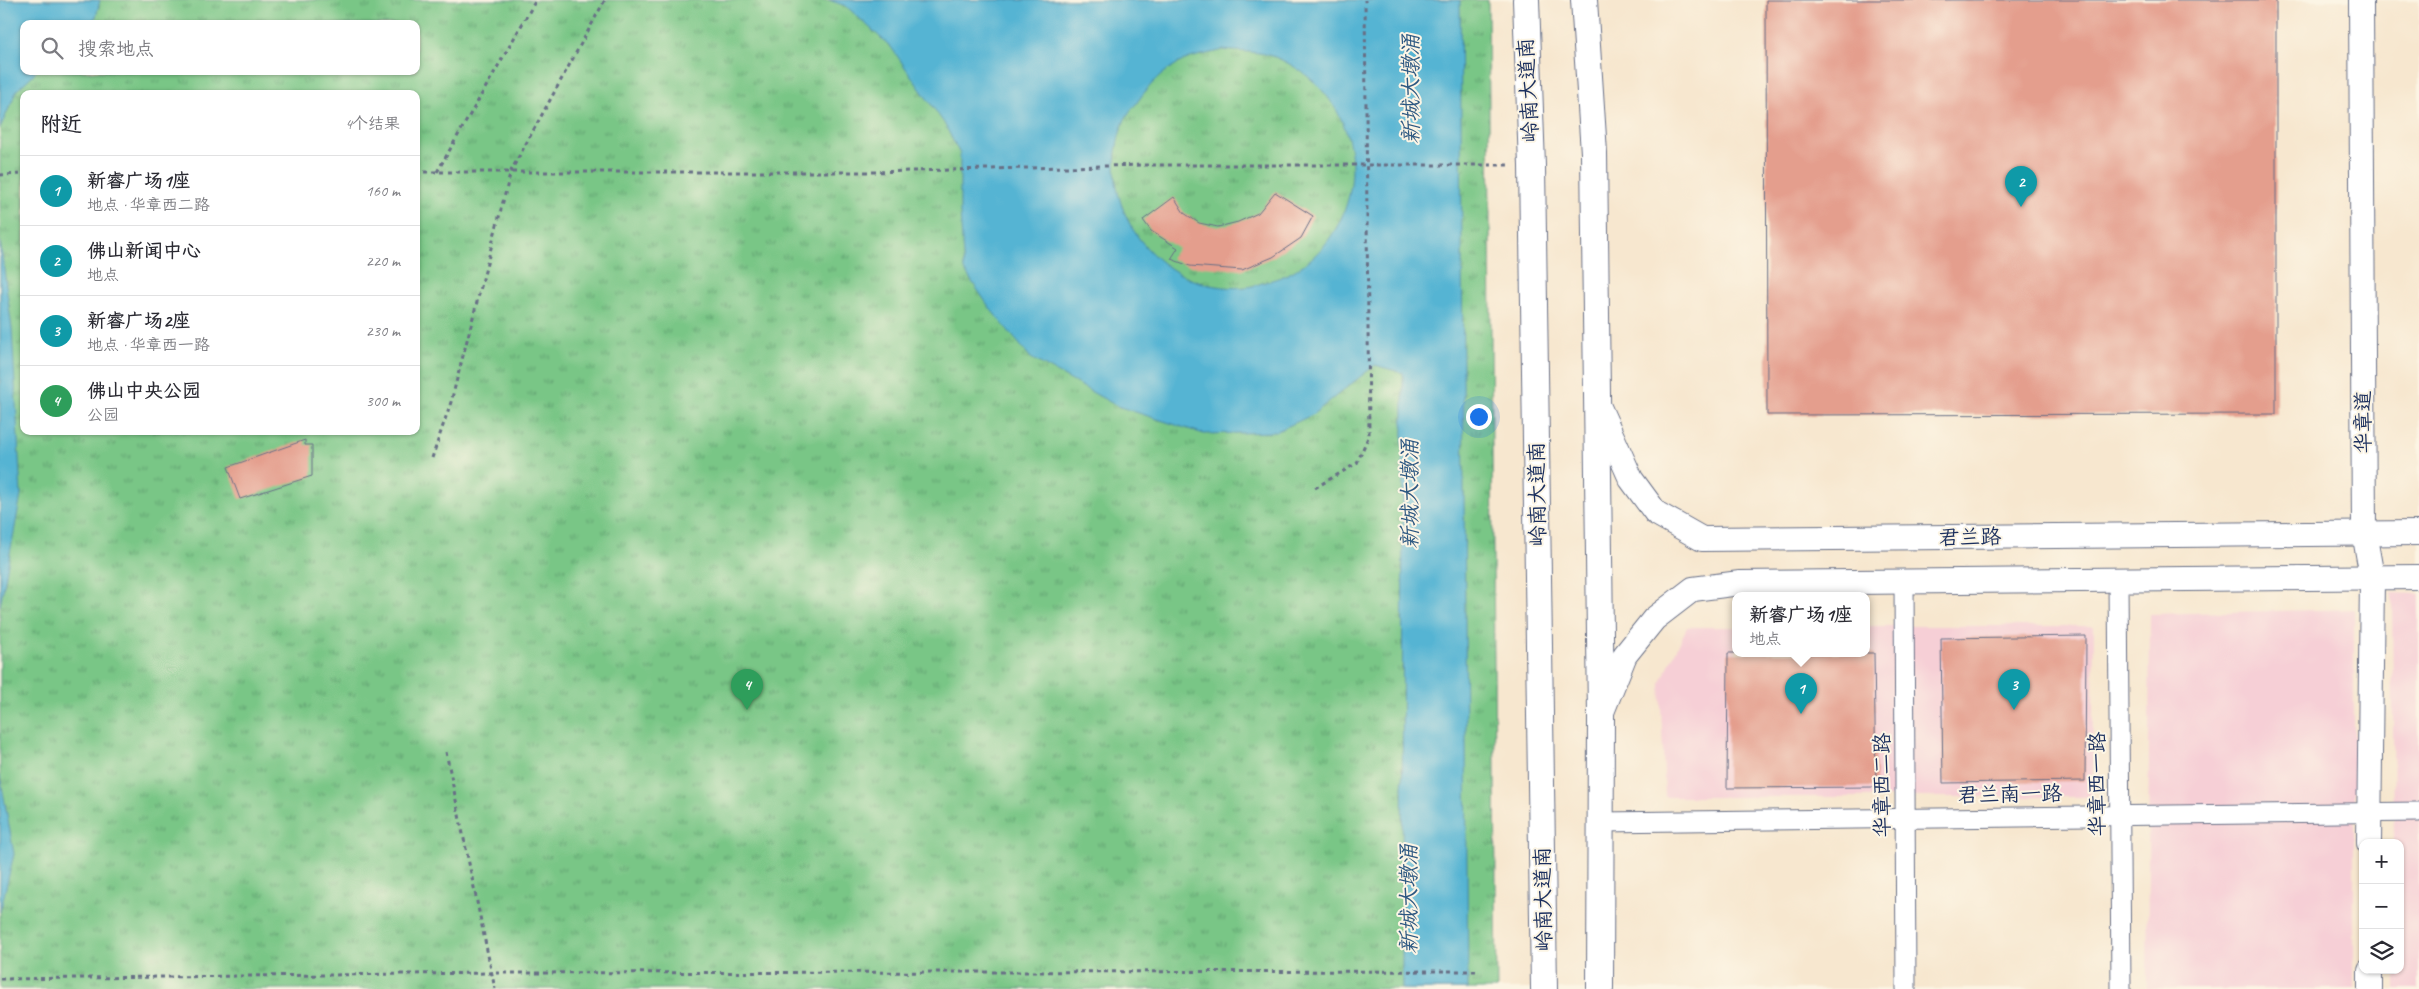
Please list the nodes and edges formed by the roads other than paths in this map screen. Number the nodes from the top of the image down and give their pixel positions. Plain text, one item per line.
1 (2362, 0) edge
2 (1524, 6) edge
3 (1586, 6) edge
4 (1596, 401) junction
5 (2364, 532) junction
6 (2419, 533) edge
7 (2372, 577) junction
8 (2419, 577) edge
9 (2118, 579) junction
10 (1904, 581) junction
11 (1601, 716) junction
12 (2369, 812) junction
13 (2419, 812) edge
14 (2120, 815) junction
15 (1905, 818) junction
16 (1601, 822) junction
17 (2369, 839) edge
18 (2370, 974) edge
19 (1544, 989) edge
20 (1600, 989) edge
21 (1906, 989) edge
22 (2121, 989) edge
23 (2370, 989) edge

1 - 5 street, 华章道
2 - 19 main road, 岭南大道南
3 - 4 main road
4 - 5 street, 君兰路
4 - 11 main road
5 - 6 street, 君兰路
5 - 7 street, 华章道
7 - 8 street, 君兰路
7 - 9 street, 君兰路
7 - 12 street, 华章道
9 - 10 street, 君兰路
9 - 14 street, 华章西一路
10 - 11 street, 君兰路
10 - 15 street, 华章西二路
11 - 16 main road
12 - 13 street, 君兰南一路
12 - 14 street, 君兰南一路
12 - 17 street, 华章道
14 - 15 street, 君兰南一路
14 - 22 street, 华章西一路
15 - 16 street, 君兰南一路
15 - 21 street, 华章西二路
16 - 20 main road
18 - 23 street

